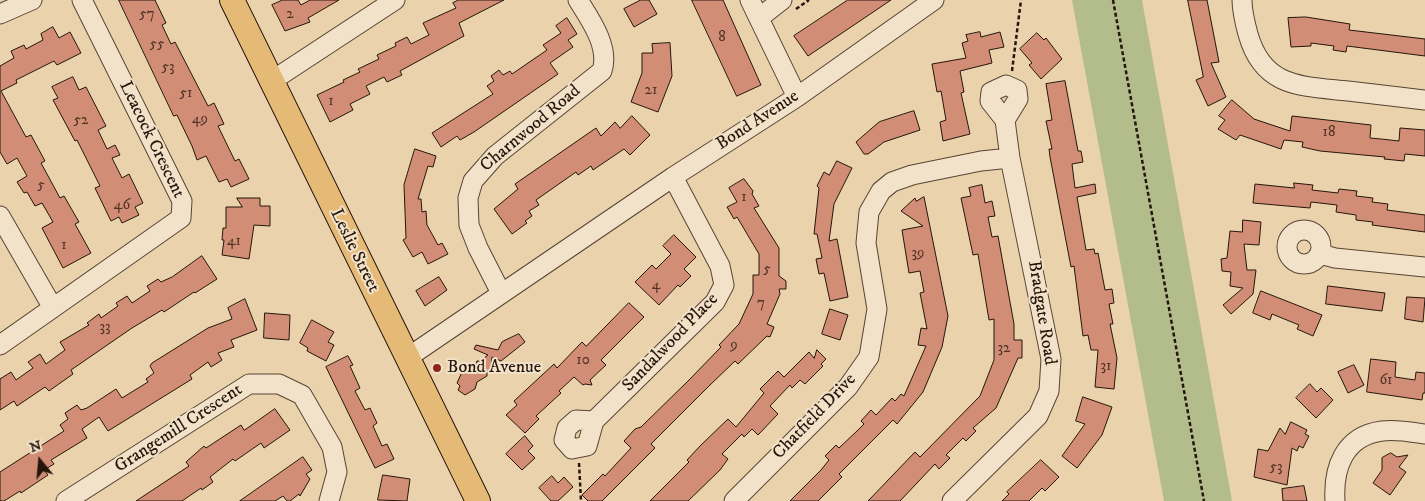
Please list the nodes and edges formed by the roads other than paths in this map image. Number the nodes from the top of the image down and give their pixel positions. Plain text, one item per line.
1 (32, 0) edge
2 (82, 0) edge
3 (232, 0) edge
4 (395, 0) edge
5 (578, 0) edge
6 (750, 0) edge
7 (782, 0) edge
8 (934, 0) edge
9 (1242, 0) edge
10 (0, 14) edge
11 (758, 18) junction
12 (270, 82) junction
13 (1011, 88) road end
14 (797, 97) junction
15 (1425, 100) edge
16 (1010, 158) junction
17 (673, 176) junction
18 (0, 216) edge
19 (1320, 254) dead end
20 (1425, 267) edge
21 (501, 293) junction
22 (53, 308) junction
23 (0, 345) edge
24 (407, 358) junction
25 (1425, 434) edge
26 (578, 447) road end
27 (66, 501) edge
28 (329, 501) edge
29 (478, 501) edge
30 (734, 501) edge
31 (952, 501) edge
32 (1335, 501) edge

1 - 10 street
2 - 22 street, Leacock Crescent
3 - 12 main road, Leslie Street
4 - 12 street
5 - 21 street, Charnwood Road
6 - 11 street
7 - 11 street
8 - 14 street, Bond Avenue
9 - 15 street
11 - 14 street
12 - 24 main road, Leslie Street
13 - 16 street, Bradgate Road
14 - 17 street, Bond Avenue
16 - 30 street, Chatfield Drive
16 - 31 street, Bradgate Road
17 - 21 street, Bond Avenue
17 - 26 street, Sandalwood Place
18 - 22 street
19 - 20 street
21 - 24 street, Bond Avenue
22 - 23 street, Leacock Crescent
24 - 29 main road, Leslie Street
25 - 32 street
27 - 28 street, Grangemill Crescent

